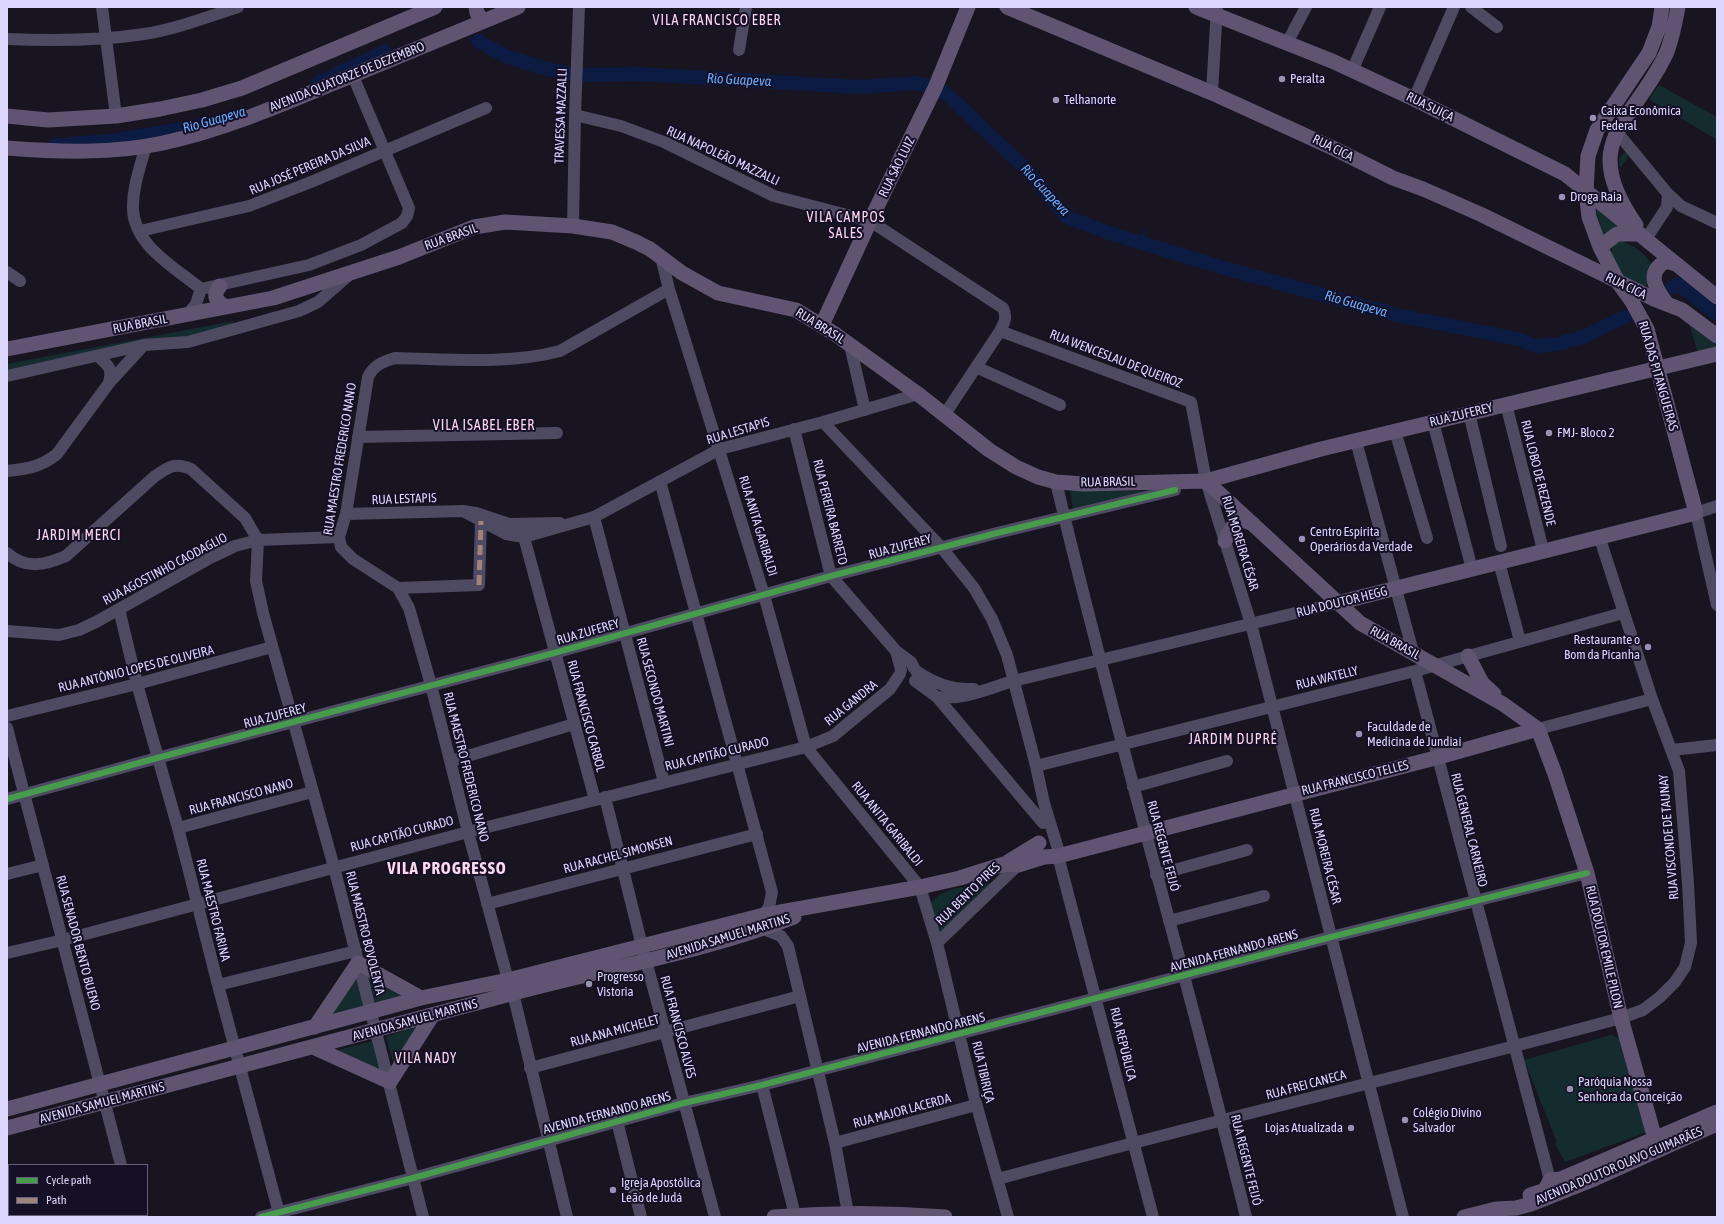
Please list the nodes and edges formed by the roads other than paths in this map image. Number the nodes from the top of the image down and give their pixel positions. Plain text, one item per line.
1 (102, 7) edge
2 (238, 7) edge
3 (435, 7) edge
4 (476, 7) edge
5 (518, 7) edge
6 (579, 7) edge
7 (746, 7) edge
8 (968, 7) edge
9 (1196, 7) edge
10 (1306, 7) edge
11 (1380, 7) edge
12 (1454, 7) edge
13 (1471, 7) edge
14 (1662, 7) edge
15 (1678, 7) edge
16 (1011, 8) edge
17 (1218, 11) edge
18 (483, 21) junction
19 (1497, 27) dead end
20 (105, 38) junction
21 (7, 39) edge
22 (1287, 43) junction
23 (739, 50) dead end
24 (1352, 71) junction
25 (353, 76) junction
26 (1212, 93) junction
27 (1414, 100) junction
28 (486, 108) dead end
29 (574, 115) junction
30 (7, 116) edge
31 (116, 116) junction
32 (1616, 132) junction
33 (146, 145) junction
34 (7, 148) edge
35 (383, 150) junction
36 (1588, 156) junction
37 (1565, 174) junction
38 (1586, 191) junction
39 (1668, 194) junction
40 (870, 221) junction
41 (1716, 221) edge
42 (573, 226) junction
43 (140, 231) junction
44 (1643, 236) junction
45 (1600, 247) junction
46 (661, 257) junction
47 (1676, 264) junction
48 (7, 272) edge
49 (349, 275) junction
50 (20, 281) dead end
51 (1618, 282) junction
52 (220, 286) junction
53 (201, 289) junction
54 (669, 289) junction
55 (1717, 297) edge
56 (273, 298) junction
57 (1660, 302) junction
58 (226, 307) junction
59 (188, 314) junction
60 (278, 316) junction
61 (822, 325) junction
62 (1000, 331) junction
63 (1717, 336) edge
64 (144, 345) junction
65 (850, 345) junction
66 (7, 349) edge
67 (1717, 354) edge
68 (98, 356) junction
69 (976, 367) junction
70 (1658, 368) junction
71 (7, 376) edge
72 (109, 383) junction
73 (918, 394) junction
74 (1506, 404) junction
75 (1060, 405) dead end
76 (866, 410) junction
77 (1469, 413) junction
78 (945, 414) junction
79 (823, 422) junction
80 (1433, 422) junction
81 (794, 429) junction
82 (1395, 431) junction
83 (557, 433) dead end
84 (358, 436) junction
85 (1356, 441) junction
86 (720, 449) junction
87 (7, 471) edge
88 (660, 481) junction
89 (1206, 481) junction
90 (1056, 482) junction
91 (1156, 488) junction
92 (1175, 490) dead end
93 (1717, 506) edge
94 (463, 511) junction
95 (1696, 512) junction
96 (346, 514) junction
97 (1064, 516) junction
98 (594, 517) junction
99 (481, 521) junction
100 (577, 522) junction
101 (1253, 524) junction
102 (519, 525) junction
103 (1599, 536) junction
104 (339, 537) junction
105 (524, 537) junction
106 (1427, 538) dead end
107 (258, 540) junction
108 (1225, 541) junction
109 (1501, 546) dead end
110 (941, 547) junction
111 (1544, 550) junction
112 (7, 553) edge
113 (1499, 562) junction
114 (1472, 569) junction
115 (831, 576) junction
116 (398, 588) junction
117 (1395, 588) junction
118 (764, 595) junction
119 (1337, 603) junction
120 (1717, 605) edge
121 (119, 609) junction
122 (695, 613) junction
123 (1623, 613) junction
124 (1251, 624) junction
125 (7, 631) edge
126 (625, 633) junction
127 (1520, 641) junction
128 (272, 648) junction
129 (1413, 652) junction
130 (554, 653) junction
131 (1468, 656) junction
132 (1100, 662) junction
133 (1435, 666) junction
134 (1415, 671) junction
135 (909, 674) junction
136 (1013, 681) junction
137 (137, 684) junction
138 (431, 685) junction
139 (988, 688) junction
140 (937, 697) junction
141 (1652, 699) junction
142 (1503, 704) junction
143 (1271, 706) junction
144 (7, 716) edge
145 (294, 722) junction
146 (574, 724) junction
147 (7, 728) edge
148 (1538, 729) junction
149 (1122, 744) junction
150 (1717, 745) edge
151 (806, 747) junction
152 (1672, 750) junction
153 (1439, 757) junction
154 (157, 758) junction
155 (451, 761) junction
156 (1227, 761) dead end
157 (736, 764) junction
158 (1036, 766) junction
159 (664, 782) junction
160 (1133, 787) junction
161 (312, 792) junction
162 (1295, 794) junction
163 (24, 795) junction
164 (7, 799) edge
165 (600, 799) junction
166 (1044, 803) junction
167 (1043, 823) junction
168 (178, 828) junction
169 (468, 832) junction
170 (1145, 832) junction
171 (756, 834) junction
172 (1040, 841) junction
173 (1055, 841) junction
174 (1247, 850) dead end
175 (1051, 857) junction
176 (43, 865) junction
177 (1011, 865) junction
178 (334, 867) junction
179 (622, 868) junction
180 (1587, 873) junction
181 (7, 874) edge
182 (1156, 875) junction
183 (920, 887) junction
184 (1264, 896) dead end
185 (1476, 902) junction
186 (196, 904) junction
187 (487, 904) junction
188 (1169, 921) junction
189 (763, 922) junction
190 (1331, 938) junction
191 (63, 940) junction
192 (936, 943) junction
193 (642, 946) junction
194 (7, 953) edge
195 (357, 957) junction
196 (646, 961) junction
197 (1183, 976) junction
198 (218, 985) junction
199 (511, 986) junction
200 (800, 996) junction
201 (421, 998) junction
202 (1097, 998) junction
203 (371, 1011) junction
204 (432, 1016) junction
205 (1621, 1018) junction
206 (315, 1027) junction
207 (377, 1031) junction
208 (665, 1032) junction
209 (960, 1034) junction
210 (1514, 1047) junction
211 (315, 1048) junction
212 (235, 1049) junction
213 (240, 1066) junction
214 (530, 1068) junction
215 (818, 1071) junction
216 (390, 1082) junction
217 (99, 1084) junction
218 (1368, 1084) junction
219 (762, 1086) junction
220 (104, 1102) junction
221 (684, 1102) junction
222 (976, 1105) junction
223 (7, 1109) edge
224 (1717, 1112) edge
225 (616, 1121) junction
226 (1223, 1121) junction
227 (1717, 1124) edge
228 (7, 1128) edge
229 (1655, 1139) junction
230 (548, 1140) junction
231 (1134, 1142) junction
232 (835, 1143) junction
233 (121, 1164) edge
234 (1616, 1169) junction
235 (413, 1178) junction
236 (998, 1179) junction
237 (1550, 1180) junction
238 (1496, 1209) junction
239 (848, 1213) junction
240 (280, 1215) edge
241 (795, 1215) junction
242 (261, 1217) edge
243 (423, 1217) edge
244 (567, 1217) edge
245 (641, 1217) edge
246 (714, 1217) edge
247 (774, 1217) edge
248 (945, 1217) edge
249 (1008, 1217) edge
250 (1153, 1217) edge
251 (1246, 1217) edge
252 (1403, 1217) edge
253 (1464, 1217) edge

1 - 20 street
2 - 20 street
3 - 31 main road
4 - 18 main road
5 - 18 main road, AVENIDA QUATORZE DE DEZEMBRO
6 - 29 street, TRAVESSA MAZZALLI
7 - 23 street
8 - 40 main road, RUA SÃO LUIZ
9 - 17 main road, RUA SUIÇA
10 - 22 street
11 - 24 street
12 - 27 street
13 - 19 street
14 - 36 main road, RUA DAS PITANGUEIRAS
15 - 32 main road
16 - 26 main road, RUA CICA
17 - 22 main road, RUA SUIÇA
17 - 26 street
18 - 25 main road, AVENIDA QUATORZE DE DEZEMBRO
20 - 21 street
20 - 31 street
22 - 24 main road, RUA SUIÇA
24 - 27 main road, RUA SUIÇA
25 - 33 main road, AVENIDA QUATORZE DE DEZEMBRO
25 - 35 street
26 - 51 main road, RUA CICA
27 - 37 main road, RUA SUIÇA
28 - 35 street, RUA JOSÉ PEREIRA DA SILVA
29 - 40 street, RUA NAPOLEÃO MAZZALLI
29 - 42 street, TRAVESSA MAZZALLI
30 - 31 main road
32 - 39 street
32 - 44 main road
33 - 34 main road, AVENIDA QUATORZE DE DEZEMBRO
33 - 43 street
35 - 43 street, RUA JOSÉ PEREIRA DA SILVA
35 - 52 street
36 - 37 main road
36 - 38 main road, RUA DAS PITANGUEIRAS
37 - 38 main road, RUA SUIÇA
38 - 44 main road, RUA SUIÇA
38 - 45 main road, RUA DAS PITANGUEIRAS
39 - 41 street
39 - 44 street
40 - 61 main road, RUA SÃO LUIZ
40 - 62 street, RUA NAPOLEÃO MAZZALLI
42 - 46 main road, RUA BRASIL
42 - 49 main road, RUA BRASIL
43 - 53 street
44 - 45 main road
44 - 47 main road
45 - 51 main road, RUA DAS PITANGUEIRAS
46 - 54 street, RUA ANITA GARIBALDI
46 - 61 main road, RUA BRASIL
47 - 55 main road
47 - 57 main road
48 - 50 street
49 - 56 main road, RUA BRASIL
49 - 60 street
51 - 57 main road, RUA CICA
51 - 70 main road, RUA DAS PITANGUEIRAS
52 - 53 street
52 - 58 main road
53 - 59 street
54 - 84 street, RUA MAESTRO FREDERICO NANO
54 - 86 street, RUA ANITA GARIBALDI
56 - 58 main road, RUA BRASIL
56 - 60 street
57 - 63 main road, RUA CICA
58 - 59 main road, RUA BRASIL
59 - 66 main road, RUA BRASIL
60 - 64 street
61 - 65 main road, RUA BRASIL
62 - 69 street
62 - 89 street, RUA WENCESLAU DE QUEIROZ
64 - 68 street
64 - 72 street
65 - 73 main road, RUA BRASIL
65 - 76 street
67 - 70 main road, RUA ZUFEREY
68 - 71 street
68 - 72 street
69 - 75 street
69 - 78 street
70 - 74 main road, RUA ZUFEREY
70 - 95 main road, RUA DAS PITANGUEIRAS
72 - 87 street
73 - 76 street, RUA LESTAPIS
73 - 78 main road, RUA BRASIL
74 - 77 main road, RUA ZUFEREY
74 - 111 street, RUA LOBO DE REZENDE
76 - 79 street, RUA LESTAPIS
77 - 80 main road, RUA ZUFEREY
77 - 109 street
78 - 90 main road, RUA BRASIL
79 - 81 street, RUA LESTAPIS
79 - 110 street
80 - 82 main road, RUA ZUFEREY
80 - 114 street
81 - 86 street, RUA LESTAPIS
81 - 115 street, RUA PEREIRA BARRETO
82 - 85 main road, RUA ZUFEREY
82 - 106 street
83 - 84 street
84 - 96 street, RUA MAESTRO FREDERICO NANO
85 - 89 main road, RUA ZUFEREY
85 - 117 street
86 - 88 street, RUA LESTAPIS
86 - 118 street, RUA ANITA GARIBALDI
88 - 98 street, RUA LESTAPIS
88 - 122 street
89 - 91 main road, RUA BRASIL
89 - 101 main road, RUA BRASIL
89 - 108 street, RUA MOREIRA CÉSAR
90 - 91 main road, RUA BRASIL
90 - 97 street, RUA REGENTE FEIJÓ
91 - 92 street, RUA ZUFEREY
91 - 97 street, RUA ZUFEREY
93 - 95 street
94 - 96 street, RUA LESTAPIS
94 - 99 street, RUA LESTAPIS
94 - 102 street, RUA LESTAPIS
95 - 103 main road, RUA DOUTOR HEGG
95 - 120 street, RUA DAS PITANGUEIRAS
96 - 104 street, RUA MAESTRO FREDERICO NANO
97 - 110 street, RUA ZUFEREY
97 - 132 street, RUA REGENTE FEIJÓ
98 - 100 street, RUA LESTAPIS
98 - 126 street, RUA SECONDO MARTINI
99 - 105 street, RUA LESTAPIS
99 - 116 street
100 - 102 street, RUA LESTAPIS
100 - 105 street, RUA LESTAPIS
101 - 108 main road
101 - 119 main road, RUA BRASIL
102 - 105 street, RUA FRANCISCO CARBOL
103 - 111 main road, RUA DOUTOR HEGG
103 - 123 street, RUA VISCONDE DE TAUNAY
104 - 107 street, RUA AGOSTINHO CAODAGLIO
104 - 116 street, RUA MAESTRO FREDERICO NANO
105 - 130 street, RUA FRANCISCO CARBOL
107 - 112 street
107 - 121 street, RUA AGOSTINHO CAODAGLIO
107 - 128 street, RUA MAESTRO BOVOLENTA
108 - 124 street, RUA MOREIRA CÉSAR
110 - 115 street, RUA ZUFEREY
110 - 136 street
111 - 113 main road, RUA DOUTOR HEGG
113 - 114 main road, RUA DOUTOR HEGG
113 - 127 street
114 - 117 main road, RUA DOUTOR HEGG
115 - 118 street, RUA ZUFEREY
115 - 135 street, RUA PEREIRA BARRETO
116 - 138 street, RUA MAESTRO FREDERICO NANO
117 - 119 main road, RUA DOUTOR HEGG
117 - 129 street
118 - 122 street, RUA ZUFEREY
118 - 151 street, RUA ANITA GARIBALDI
119 - 124 street, RUA DOUTOR HEGG
119 - 129 main road, RUA BRASIL
121 - 125 street, RUA AGOSTINHO CAODAGLIO
121 - 137 street, RUA MAESTRO FARINA
122 - 126 street, RUA ZUFEREY
122 - 157 street
123 - 127 street, RUA WATELLY
123 - 141 street, RUA VISCONDE DE TAUNAY
124 - 132 street, RUA DOUTOR HEGG
124 - 143 street, RUA MOREIRA CÉSAR
126 - 130 street, RUA ZUFEREY
126 - 159 street, RUA SECONDO MARTINI
127 - 131 street, RUA WATELLY
128 - 137 street, RUA ANTÔNIO LOPES DE OLIVEIRA
128 - 145 street, RUA MAESTRO BOVOLENTA
129 - 133 main road, RUA BRASIL
130 - 138 street, RUA ZUFEREY
130 - 146 street, RUA FRANCISCO CARBOL
131 - 133 street, RUA WATELLY
131 - 142 main road
132 - 136 street, RUA DOUTOR HEGG
132 - 149 street, RUA REGENTE FEIJÓ
133 - 134 street, RUA WATELLY
133 - 142 main road, RUA BRASIL
134 - 143 street, RUA WATELLY
134 - 153 street, RUA GENERAL CARNEIRO
135 - 139 street, RUA DOUTOR HEGG
135 - 140 street
135 - 151 street, RUA GANDRA
136 - 139 street, RUA DOUTOR HEGG
136 - 158 street
137 - 144 street, RUA ANTÔNIO LOPES DE OLIVEIRA
137 - 154 street, RUA MAESTRO FARINA
138 - 145 street, RUA ZUFEREY
138 - 155 street, RUA MAESTRO FREDERICO NANO
139 - 140 street, RUA DOUTOR HEGG
140 - 167 street
141 - 148 street, RUA FRANCISCO TELLES
141 - 152 street, RUA VISCONDE DE TAUNAY
142 - 148 main road
143 - 149 street, RUA WATELLY
143 - 162 street, RUA MOREIRA CÉSAR
145 - 154 street, RUA ZUFEREY
145 - 161 street, RUA MAESTRO BOVOLENTA
146 - 155 street
146 - 165 street, RUA FRANCISCO CARBOL
147 - 163 street, RUA SENADOR BENTO BUENO
148 - 153 main road, RUA FRANCISCO TELLES
148 - 180 main road, RUA DOUTOR EMILE PILON
149 - 158 street, RUA WATELLY
149 - 160 street, RUA REGENTE FEIJÓ
150 - 152 street
151 - 157 street, RUA CAPITÃO CURADO
151 - 183 street, RUA ANITA GARIBALDI
152 - 205 street, RUA VISCONDE DE TAUNAY
153 - 162 main road, RUA FRANCISCO TELLES
153 - 185 street, RUA GENERAL CARNEIRO
154 - 163 street, RUA ZUFEREY
154 - 168 street, RUA MAESTRO FARINA
155 - 169 street, RUA MAESTRO FREDERICO NANO
156 - 160 street
157 - 159 street, RUA CAPITÃO CURADO
157 - 171 street
158 - 166 street
159 - 165 street, RUA CAPITÃO CURADO
160 - 170 street, RUA REGENTE FEIJÓ
161 - 168 street, RUA FRANCISCO NANO
161 - 178 street, RUA MAESTRO BOVOLENTA
162 - 170 main road, RUA FRANCISCO TELLES
162 - 190 street, RUA MOREIRA CÉSAR
163 - 164 street, RUA ZUFEREY
163 - 176 street, RUA SENADOR BENTO BUENO
165 - 169 street, RUA CAPITÃO CURADO
165 - 179 street, RUA FRANCISCO ALVES
166 - 167 street
166 - 173 street
167 - 172 street
168 - 186 street, RUA MAESTRO FARINA
169 - 178 street, RUA CAPITÃO CURADO
169 - 187 street, RUA MAESTRO FREDERICO NANO
170 - 175 main road, RUA FRANCISCO TELLES
170 - 182 street, RUA REGENTE FEIJÓ
171 - 179 street, RUA RACHEL SIMONSEN
171 - 189 street
172 - 173 street
172 - 175 street
172 - 177 main road
173 - 175 street
174 - 182 street
175 - 177 main road, AVENIDA SAMUEL MARTINS
175 - 202 street, RUA REPÚBLICA
176 - 181 street
176 - 191 street, RUA SENADOR BENTO BUENO
177 - 183 main road, AVENIDA SAMUEL MARTINS
177 - 192 street, RUA BENTO PIRES
178 - 186 street, RUA CAPITÃO CURADO
178 - 195 street, RUA MAESTRO BOVOLENTA
179 - 187 street, RUA RACHEL SIMONSEN
179 - 193 street, RUA FRANCISCO ALVES
180 - 185 street, AVENIDA FERNANDO ARENS
180 - 205 main road, RUA DOUTOR EMILE PILON
182 - 188 street, RUA REGENTE FEIJÓ
183 - 189 main road, AVENIDA SAMUEL MARTINS
183 - 192 street, RUA TIBIRIÇA
184 - 188 street
185 - 190 street, AVENIDA FERNANDO ARENS
185 - 210 street, RUA GENERAL CARNEIRO
186 - 191 street, RUA CAPITÃO CURADO
186 - 198 street, RUA MAESTRO FARINA
187 - 199 street, RUA MAESTRO FREDERICO NANO
188 - 197 street, RUA REGENTE FEIJÓ
189 - 193 main road, AVENIDA SAMUEL MARTINS
189 - 196 main road, AVENIDA SAMUEL MARTINS
189 - 200 street
190 - 197 street, AVENIDA FERNANDO ARENS
190 - 218 street, RUA MOREIRA CÉSAR
191 - 194 street, RUA CAPITÃO CURADO
191 - 217 street, RUA SENADOR BENTO BUENO
192 - 209 street, RUA TIBIRIÇA
193 - 196 street, RUA FRANCISCO ALVES
193 - 199 main road, AVENIDA SAMUEL MARTINS
195 - 198 street
195 - 201 main road
195 - 203 street, RUA MAESTRO BOVOLENTA
195 - 206 main road
196 - 199 main road, AVENIDA SAMUEL MARTINS
196 - 208 street, RUA FRANCISCO ALVES
197 - 202 street, AVENIDA FERNANDO ARENS
197 - 226 street, RUA REGENTE FEIJÓ
198 - 212 street, RUA MAESTRO FARINA
199 - 201 main road, AVENIDA SAMUEL MARTINS
199 - 204 main road, AVENIDA SAMUEL MARTINS
199 - 214 street, RUA MAESTRO FREDERICO NANO
200 - 208 street, RUA ANA MICHELET
200 - 215 street
201 - 203 main road, AVENIDA SAMUEL MARTINS
202 - 209 street, AVENIDA FERNANDO ARENS
202 - 231 street, RUA REPÚBLICA
203 - 206 main road, AVENIDA SAMUEL MARTINS
203 - 207 street, RUA MAESTRO BOVOLENTA
204 - 207 main road, AVENIDA SAMUEL MARTINS
204 - 216 main road
205 - 210 street, RUA FREI CANECA
205 - 229 main road, RUA DOUTOR EMILE PILON
206 - 212 main road, AVENIDA SAMUEL MARTINS
207 - 211 main road, AVENIDA SAMUEL MARTINS
207 - 216 street, RUA MAESTRO BOVOLENTA
208 - 214 street, RUA ANA MICHELET
208 - 221 street, RUA FRANCISCO ALVES
209 - 215 street, AVENIDA FERNANDO ARENS
209 - 222 street, RUA TIBIRIÇA
210 - 218 street, RUA FREI CANECA
210 - 237 street, RUA GENERAL CARNEIRO
211 - 213 main road, AVENIDA SAMUEL MARTINS
211 - 216 main road
212 - 213 street, RUA MAESTRO FARINA
212 - 217 main road, AVENIDA SAMUEL MARTINS
213 - 220 main road, AVENIDA SAMUEL MARTINS
213 - 240 street, RUA MAESTRO FARINA
214 - 230 street, RUA MAESTRO FREDERICO NANO
215 - 219 street, AVENIDA FERNANDO ARENS
215 - 232 street
216 - 235 street, RUA MAESTRO BOVOLENTA
217 - 220 street, RUA SENADOR BENTO BUENO
217 - 223 main road, AVENIDA SAMUEL MARTINS
218 - 226 street, RUA FREI CANECA
218 - 252 street, RUA MOREIRA CÉSAR
219 - 221 street, AVENIDA FERNANDO ARENS
219 - 241 street
220 - 228 main road, AVENIDA SAMUEL MARTINS
220 - 233 street, RUA SENADOR BENTO BUENO
221 - 225 street, AVENIDA FERNANDO ARENS
221 - 246 street, RUA FRANCISCO ALVES
222 - 232 street, RUA MAJOR LACERDA
222 - 236 street, RUA TIBIRIÇA
224 - 229 main road, AVENIDA DOUTOR OLAVO GUIMARÃES
225 - 230 street, AVENIDA FERNANDO ARENS
225 - 245 street
226 - 231 street, RUA FREI CANECA
226 - 251 street, RUA REGENTE FEIJÓ
227 - 234 main road, AVENIDA DOUTOR OLAVO GUIMARÃES
229 - 234 main road
229 - 237 main road, AVENIDA DOUTOR OLAVO GUIMARÃES
230 - 235 street, AVENIDA FERNANDO ARENS
230 - 244 street, RUA MAESTRO FREDERICO NANO
231 - 236 street, RUA FREI CANECA
231 - 250 street, RUA REPÚBLICA
232 - 239 street
234 - 238 main road, AVENIDA DOUTOR OLAVO GUIMARÃES
235 - 240 street, AVENIDA FERNANDO ARENS
235 - 243 street, RUA MAESTRO BOVOLENTA
236 - 249 street, RUA TIBIRIÇA
237 - 238 main road, AVENIDA DOUTOR OLAVO GUIMARÃES
238 - 253 main road, AVENIDA DOUTOR OLAVO GUIMARÃES
239 - 241 main road
239 - 248 main road
240 - 242 street, AVENIDA FERNANDO ARENS
241 - 247 main road

